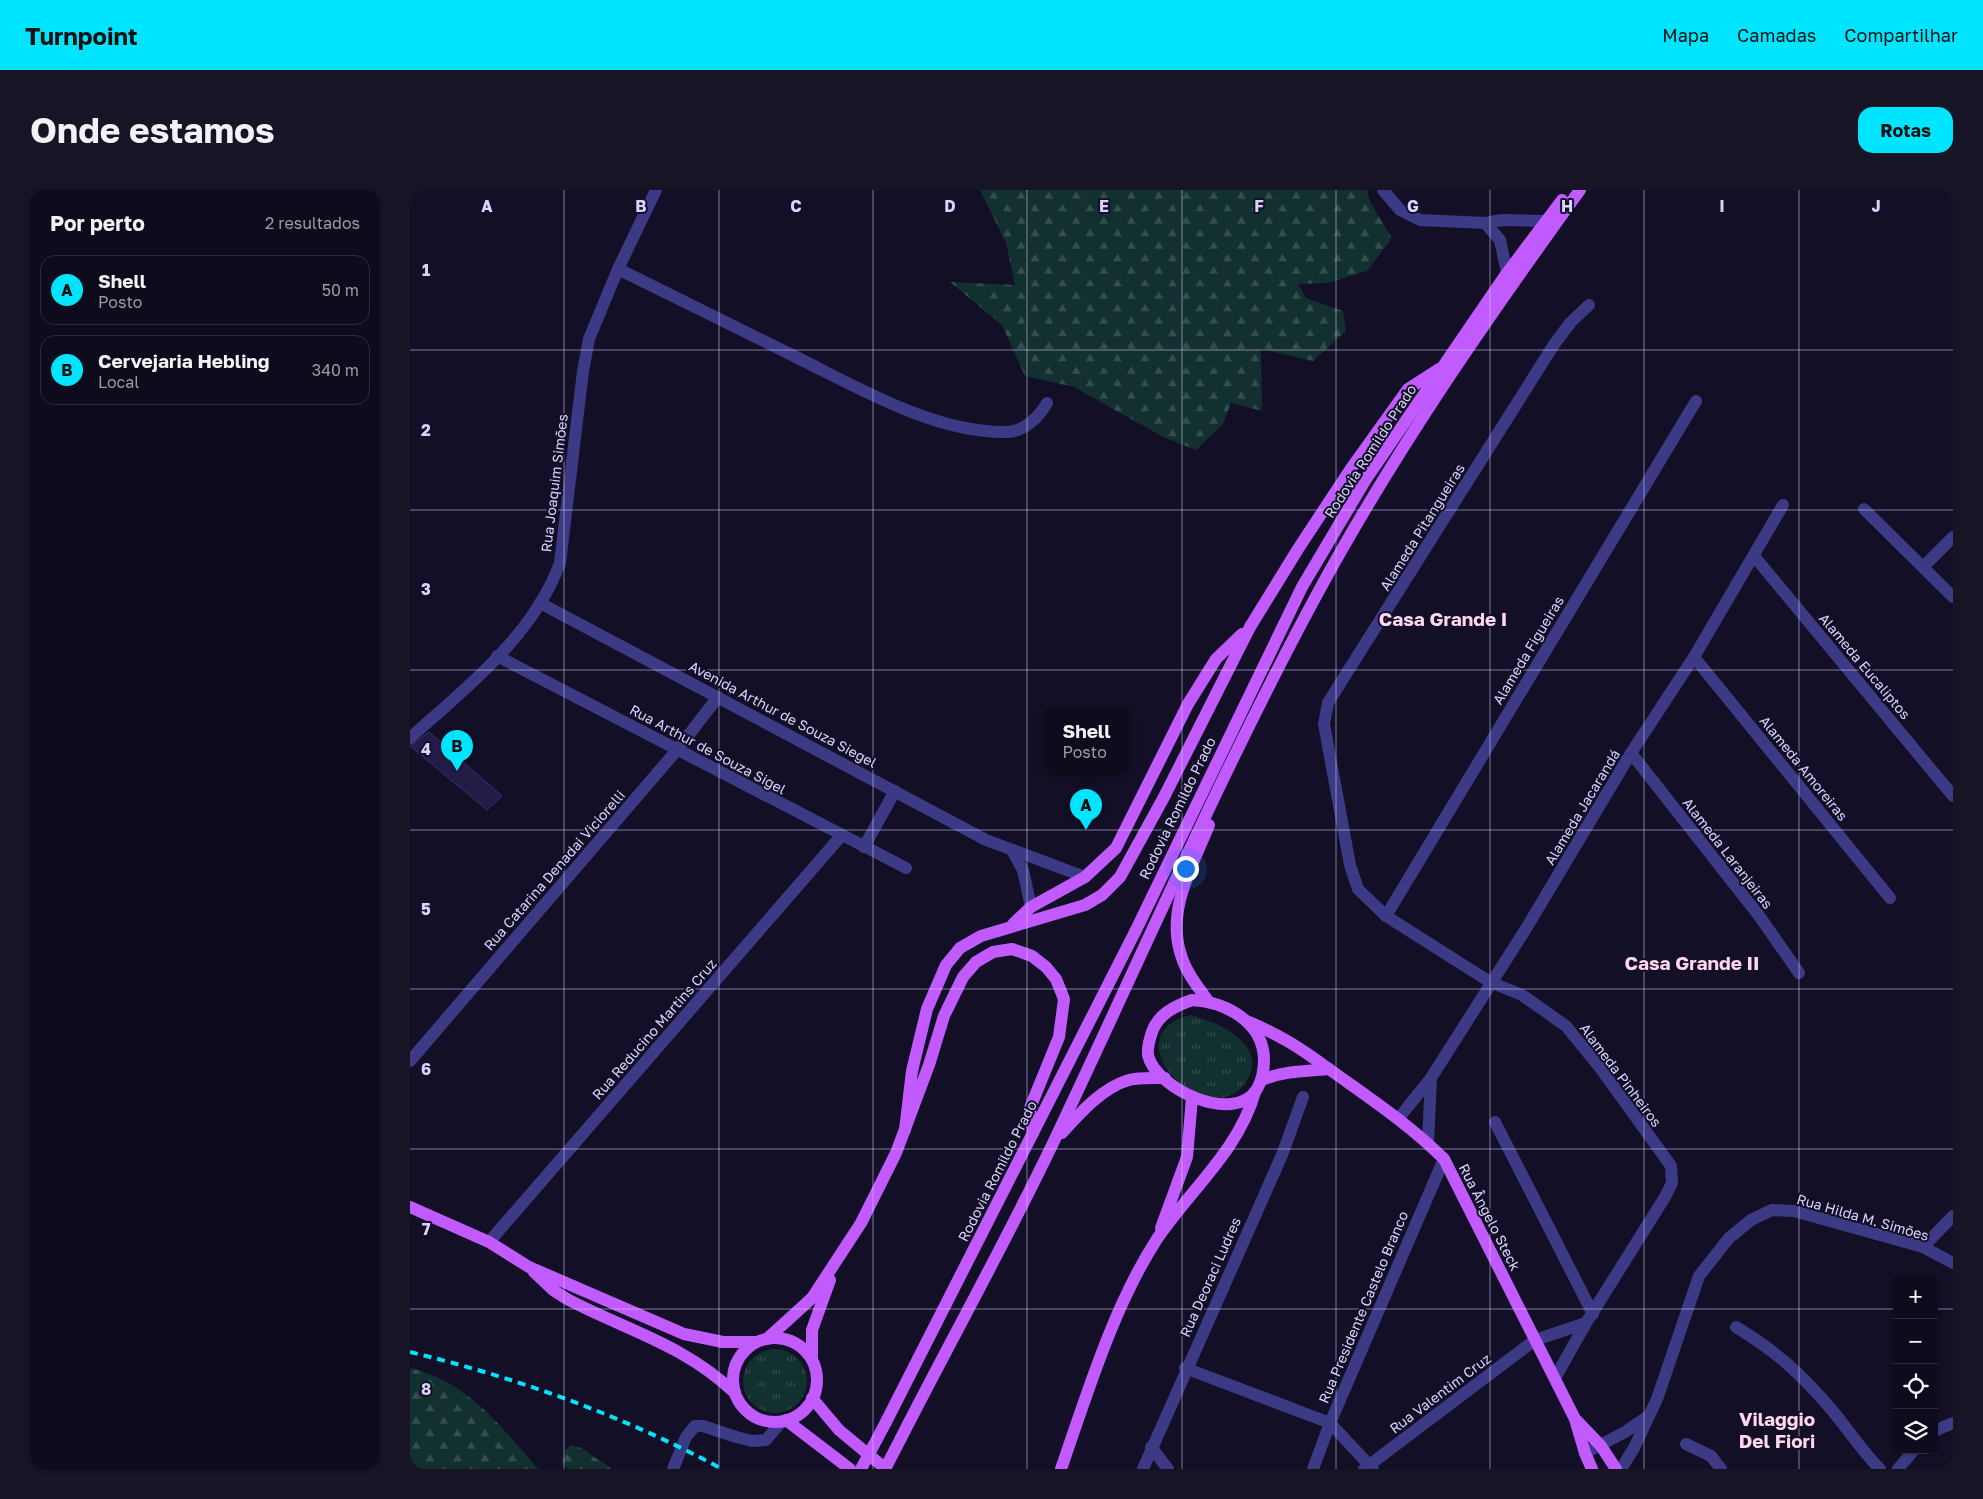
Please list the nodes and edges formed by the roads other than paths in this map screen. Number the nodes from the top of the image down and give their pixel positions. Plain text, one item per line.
1 (656, 190) edge
2 (1383, 190) edge
3 (1395, 190) edge
4 (1570, 190) edge
5 (1580, 190) edge
6 (1400, 210) junction
7 (1547, 221) junction
8 (1486, 223) junction
9 (618, 268) junction
10 (1507, 274) junction
11 (1589, 305) dead end
12 (1446, 365) junction
13 (1696, 400) dead end
14 (1047, 403) dead end
15 (1783, 505) dead end
16 (1864, 508) dead end
17 (1953, 537) edge
18 (1754, 556) junction
19 (1923, 568) junction
20 (1953, 597) edge
21 (540, 603) junction
22 (1250, 627) junction
23 (498, 656) junction
24 (1694, 657) junction
25 (718, 698) junction
26 (410, 738) edge
27 (1240, 741) junction
28 (677, 750) junction
29 (1631, 753) junction
30 (895, 791) junction
31 (1953, 796) edge
32 (841, 836) junction
33 (864, 847) junction
34 (1012, 850) junction
35 (906, 868) dead end
36 (1085, 877) junction
37 (1890, 898) dead end
38 (1031, 907) junction
39 (1386, 916) junction
40 (1009, 928) junction
41 (1799, 973) dead end
42 (1490, 982) junction
43 (1208, 1001) junction
44 (1249, 1022) junction
45 (410, 1062) edge
46 (1330, 1069) junction
47 (1165, 1078) junction
48 (1431, 1078) junction
49 (1262, 1080) junction
50 (1255, 1092) junction
51 (1303, 1097) dead end
52 (1192, 1098) junction
53 (1398, 1119) junction
54 (1495, 1122) dead end
55 (905, 1130) junction
56 (1033, 1133) junction
57 (1054, 1142) junction
58 (1428, 1142) junction
59 (1444, 1158) junction
60 (410, 1207) edge
61 (1953, 1216) edge
62 (1158, 1238) junction
63 (489, 1242) junction
64 (1923, 1247) junction
65 (836, 1263) junction
66 (1953, 1263) edge
67 (529, 1267) junction
68 (1590, 1318) junction
69 (1736, 1327) dead end
70 (1535, 1340) junction
71 (761, 1341) junction
72 (812, 1360) junction
73 (1186, 1368) junction
74 (1555, 1378) junction
75 (735, 1393) junction
76 (812, 1398) junction
77 (1647, 1417) junction
78 (1575, 1419) junction
79 (784, 1421) junction
80 (1953, 1422) edge
81 (1330, 1423) junction
82 (1938, 1430) edge
83 (1686, 1444) dead end
84 (1601, 1446) junction
85 (1151, 1447) junction
86 (1585, 1453) junction
87 (1911, 1454) edge
88 (1063, 1464) edge
89 (1369, 1467) edge
90 (673, 1469) edge
91 (850, 1469) edge
92 (861, 1469) edge
93 (886, 1469) edge
94 (1053, 1469) edge
95 (1143, 1469) edge
96 (1168, 1469) edge
97 (1313, 1469) edge
98 (1592, 1469) edge
99 (1616, 1469) edge
100 (1621, 1469) edge
101 (1721, 1469) edge
102 (1880, 1469) edge
103 (1898, 1469) edge

1 - 9 street, Rua Joaquim Simões
2 - 6 street
3 - 6 street
4 - 7 main road, Rodovia Romildo Prado
5 - 27 main road, Rodovia Romildo Prado
6 - 8 street
7 - 8 street
7 - 10 main road, Rodovia Romildo Prado
8 - 10 street
9 - 14 street
9 - 21 street, Rua Joaquim Simões
10 - 12 main road, Rodovia Romildo Prado
11 - 39 street, Alameda Pitangueiras
12 - 22 main road
12 - 56 main road, Rodovia Romildo Prado
13 - 39 street, Alameda Figueiras
15 - 18 street, Alameda Jacarandá
16 - 19 street
17 - 19 street
18 - 24 street, Alameda Jacarandá
18 - 31 street, Alameda Eucaliptos
19 - 20 street
21 - 23 street, Rua Joaquim Simões
21 - 25 street, Avenida Arthur de Souza Siegel
22 - 36 main road
22 - 40 main road
23 - 26 street, Rua Joaquim Simões
23 - 28 street, Rua Arthur de Souza Sigel
24 - 29 street, Alameda Jacarandá
24 - 37 street, Alameda Amoreiras
25 - 28 street, Rua Catarina Denadai Viciorelli
25 - 30 street, Avenida Arthur de Souza Siegel
27 - 43 main road
27 - 57 main road, Rodovia Romildo Prado
28 - 32 street, Rua Arthur de Souza Sigel
28 - 45 street, Rua Catarina Denadai Viciorelli
29 - 41 street, Alameda Laranjeiras
29 - 42 street, Alameda Jacarandá
30 - 33 street
30 - 34 street, Avenida Arthur de Souza Siegel
32 - 33 street, Rua Arthur de Souza Sigel
32 - 63 street, Rua Reducino Martins Cruz
33 - 35 street, Rua Arthur de Souza Sigel
34 - 36 street, Avenida Arthur de Souza Siegel
34 - 38 street
36 - 38 main road
38 - 40 main road
39 - 42 street, Alameda Pinheiros
40 - 55 main road
42 - 48 street, Alameda Jacarandá
42 - 68 street, Alameda Pinheiros
43 - 44 main road, Rua Ângelo Steck
43 - 47 main road, Rua Ângelo Steck
44 - 46 main road, Rua Ângelo Steck
44 - 49 main road, Rua Ângelo Steck
46 - 49 main road
46 - 53 main road, Rua Ângelo Steck
47 - 52 main road, Rua Ângelo Steck
47 - 57 main road
48 - 53 street, Alameda Jacarandá
48 - 58 street
49 - 50 main road, Rua Ângelo Steck
50 - 52 main road, Rua Ângelo Steck
50 - 62 main road
51 - 73 street, Rua Deoraci Ludres
52 - 62 main road
53 - 58 main road, Rua Ângelo Steck
54 - 68 street
55 - 56 main road
55 - 65 main road
56 - 92 main road, Rodovia Romildo Prado, bridge
57 - 93 main road, Rodovia Romildo Prado, bridge
58 - 59 main road, Rua Ângelo Steck
59 - 70 main road, Rua Ângelo Steck
59 - 81 street, Rua Presidente Castelo Branco
60 - 63 main road
61 - 64 street
62 - 88 main road
63 - 67 main road
64 - 66 street, Rua Hilda M. Simões
64 - 77 street, Rua Hilda M. Simões
65 - 71 main road
65 - 72 main road
67 - 71 main road
67 - 75 main road
68 - 70 street
68 - 74 street, Alameda Pinheiros
69 - 102 street
70 - 74 main road, Rua Ângelo Steck
70 - 89 street, Rua Valentim Cruz
71 - 72 main road
71 - 75 main road
72 - 76 main road
73 - 81 street
73 - 85 street, Rua Deoraci Ludres
74 - 78 main road, Rua Ângelo Steck
75 - 79 main road
76 - 79 main road
76 - 93 main road
77 - 84 street
77 - 100 street, Rua Hilda M. Simões
78 - 84 main road, Rua Ângelo Steck
78 - 86 main road, Rua Ângelo Steck
79 - 90 street
79 - 91 main road
80 - 82 street
81 - 89 street
81 - 97 street, Rua Presidente Castelo Branco
83 - 101 street
84 - 86 street
84 - 99 main road, Rua Ângelo Steck
85 - 95 street, Rua Deoraci Ludres
85 - 96 street
86 - 98 main road, Rua Ângelo Steck
87 - 103 street
88 - 94 main road

